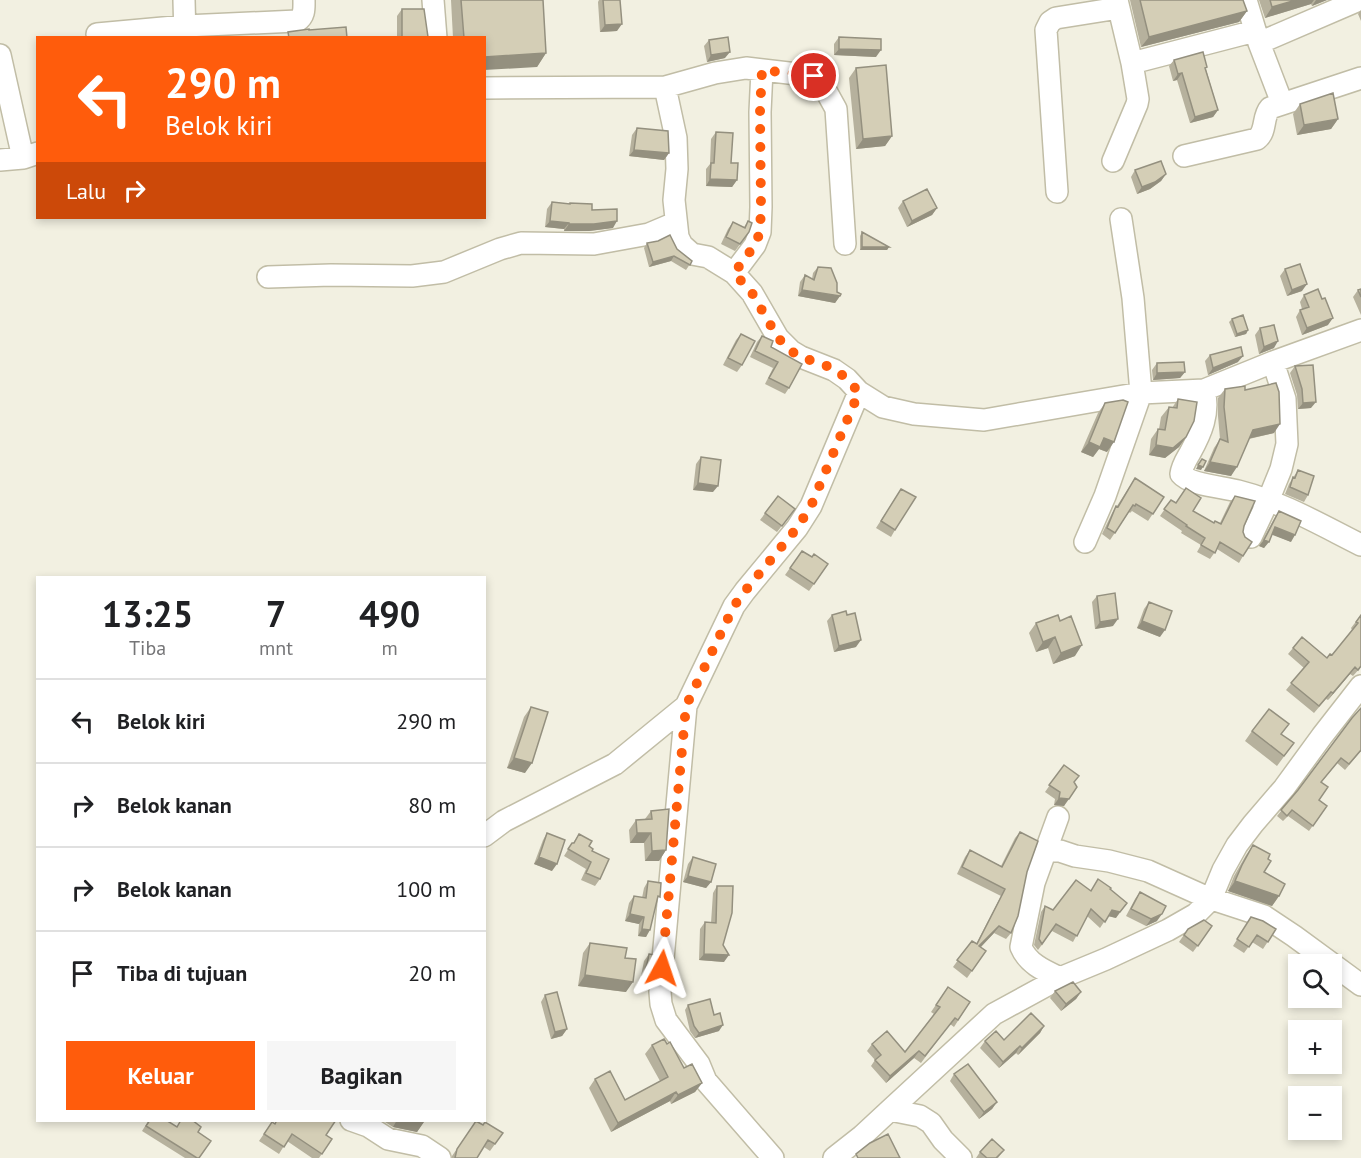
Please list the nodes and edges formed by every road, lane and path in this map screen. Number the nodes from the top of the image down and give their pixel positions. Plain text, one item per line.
1 (184, 0) edge
2 (304, 0) edge
3 (433, 0) edge
4 (1246, 0) edge
5 (1359, 0) edge
6 (1118, 4) edge
7 (185, 32) edge
8 (97, 34) dead end
9 (436, 36) edge
10 (1257, 37) junction
11 (0, 55) edge
12 (1132, 63) junction
13 (762, 70) junction
14 (1361, 78) edge
15 (665, 87) junction
16 (486, 88) edge
17 (1282, 103) junction
18 (30, 155) edge
19 (1184, 156) dead end
20 (0, 160) edge
21 (1113, 161) dead end
22 (1057, 192) dead end
23 (1121, 219) dead end
24 (675, 223) junction
25 (845, 244) dead end
26 (734, 273) junction
27 (268, 277) dead end
28 (1361, 330) edge
29 (1273, 362) junction
30 (1204, 390) junction
31 (859, 392) junction
32 (1141, 393) junction
33 (1268, 501) junction
34 (1251, 537) dead end
35 (1085, 542) dead end
36 (1361, 545) edge
37 (1361, 686) edge
38 (686, 706) junction
39 (1059, 817) dead end
40 (486, 830) edge
41 (1046, 851) junction
42 (1211, 899) junction
43 (1060, 978) junction
44 (1361, 985) edge
45 (890, 1110) junction
46 (357, 1122) edge
47 (440, 1158) edge
48 (773, 1158) edge
49 (834, 1158) edge
50 (961, 1158) edge

1 - 7 street
2 - 7 street
3 - 9 street
4 - 10 street
5 - 10 street
6 - 12 street
6 - 22 street
7 - 8 street
10 - 12 street
10 - 17 street
11 - 18 street
12 - 21 street
13 - 15 street
13 - 25 street
13 - 26 street
14 - 17 street
15 - 16 street
15 - 24 street
17 - 19 street
18 - 20 street
23 - 32 street
24 - 26 street
24 - 27 street
26 - 31 street
28 - 29 street
29 - 30 street
29 - 33 street
30 - 32 street
30 - 33 street
31 - 32 street
31 - 38 street
32 - 35 street
33 - 34 street
33 - 36 street
37 - 42 street
38 - 40 street
38 - 48 street
39 - 41 street
41 - 42 street
41 - 43 street
42 - 43 street
42 - 44 street
43 - 45 street
45 - 49 street
45 - 50 street
46 - 47 street

